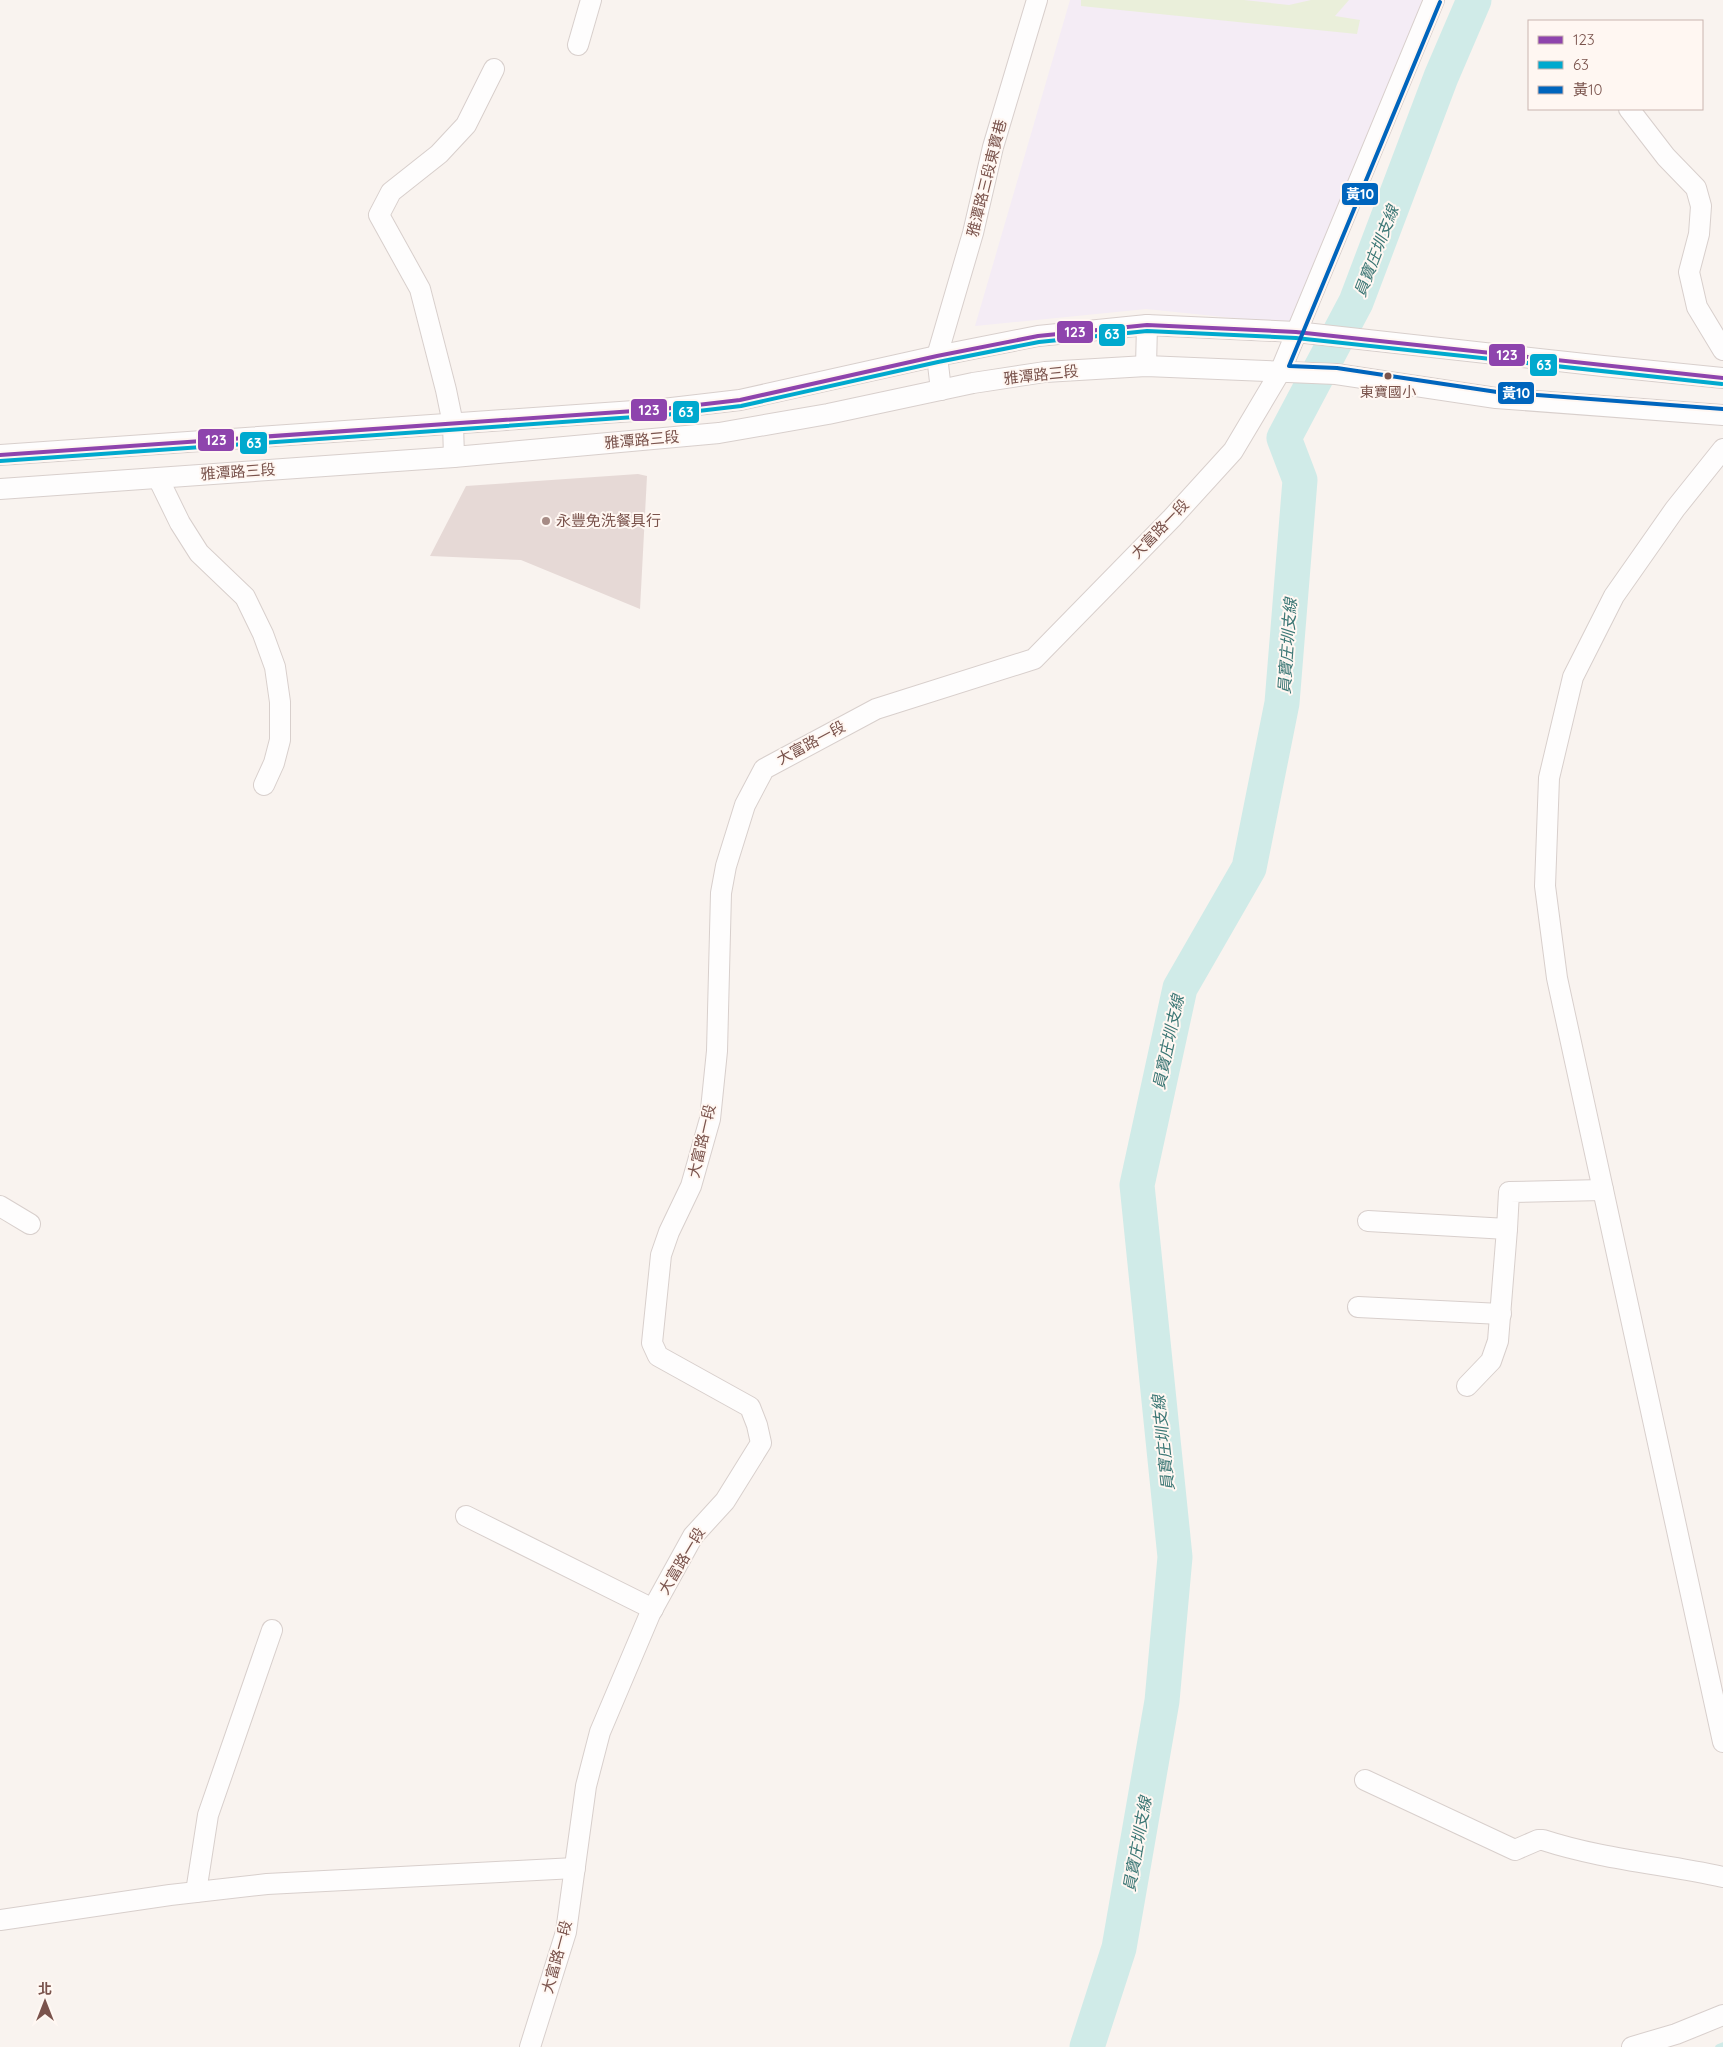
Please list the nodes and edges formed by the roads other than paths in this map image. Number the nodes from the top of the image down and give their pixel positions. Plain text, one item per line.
1 (591, 0) edge
2 (1037, 0) edge
3 (1434, 0) edge
4 (578, 45) dead end
5 (494, 69) dead end
6 (1631, 110) edge
7 (1147, 325) junction
8 (1296, 332) junction
9 (1723, 350) edge
10 (937, 356) junction
11 (1146, 366) junction
12 (1280, 372) junction
13 (1723, 378) edge
14 (941, 390) junction
15 (1723, 415) edge
16 (453, 424) junction
17 (1723, 449) edge
18 (0, 455) edge
19 (454, 457) junction
20 (158, 478) junction
21 (0, 489) edge
22 (264, 785) dead end
23 (1603, 1190) junction
24 (0, 1206) edge
25 (1368, 1221) dead end
26 (30, 1224) dead end
27 (1507, 1229) junction
28 (1358, 1307) dead end
29 (1501, 1314) junction
30 (1467, 1386) dead end
31 (466, 1516) dead end
32 (653, 1609) junction
33 (272, 1630) dead end
34 (1723, 1742) edge
35 (1365, 1780) dead end
36 (575, 1868) junction
37 (1723, 1877) edge
38 (196, 1892) junction
39 (0, 1920) edge
40 (1723, 2015) edge
41 (530, 2047) edge
42 (1632, 2047) edge

1 - 4 street
2 - 10 street, 雅潭路三段東寶巷
3 - 8 street, 大富路一段
5 - 16 street
6 - 9 street
7 - 8 street, 雅潭路三段
7 - 10 street, 雅潭路三段
7 - 11 street
8 - 12 street, 大富路一段
8 - 13 street, 雅潭路三段
10 - 14 street
10 - 16 street, 雅潭路三段
11 - 12 street, 雅潭路三段
11 - 14 street, 雅潭路三段
12 - 15 street, 雅潭路三段
12 - 32 street, 大富路一段
14 - 19 street, 雅潭路三段
16 - 18 street, 雅潭路三段
16 - 19 street
17 - 23 street
19 - 20 street, 雅潭路三段
20 - 21 street, 雅潭路三段
20 - 22 street
23 - 27 street
23 - 34 street
24 - 26 street
25 - 27 street
27 - 29 street
28 - 29 street
29 - 30 street
31 - 32 street
32 - 36 street, 大富路一段
33 - 38 street
35 - 37 street
36 - 38 street
36 - 41 street, 大富路一段
38 - 39 street
40 - 42 street

